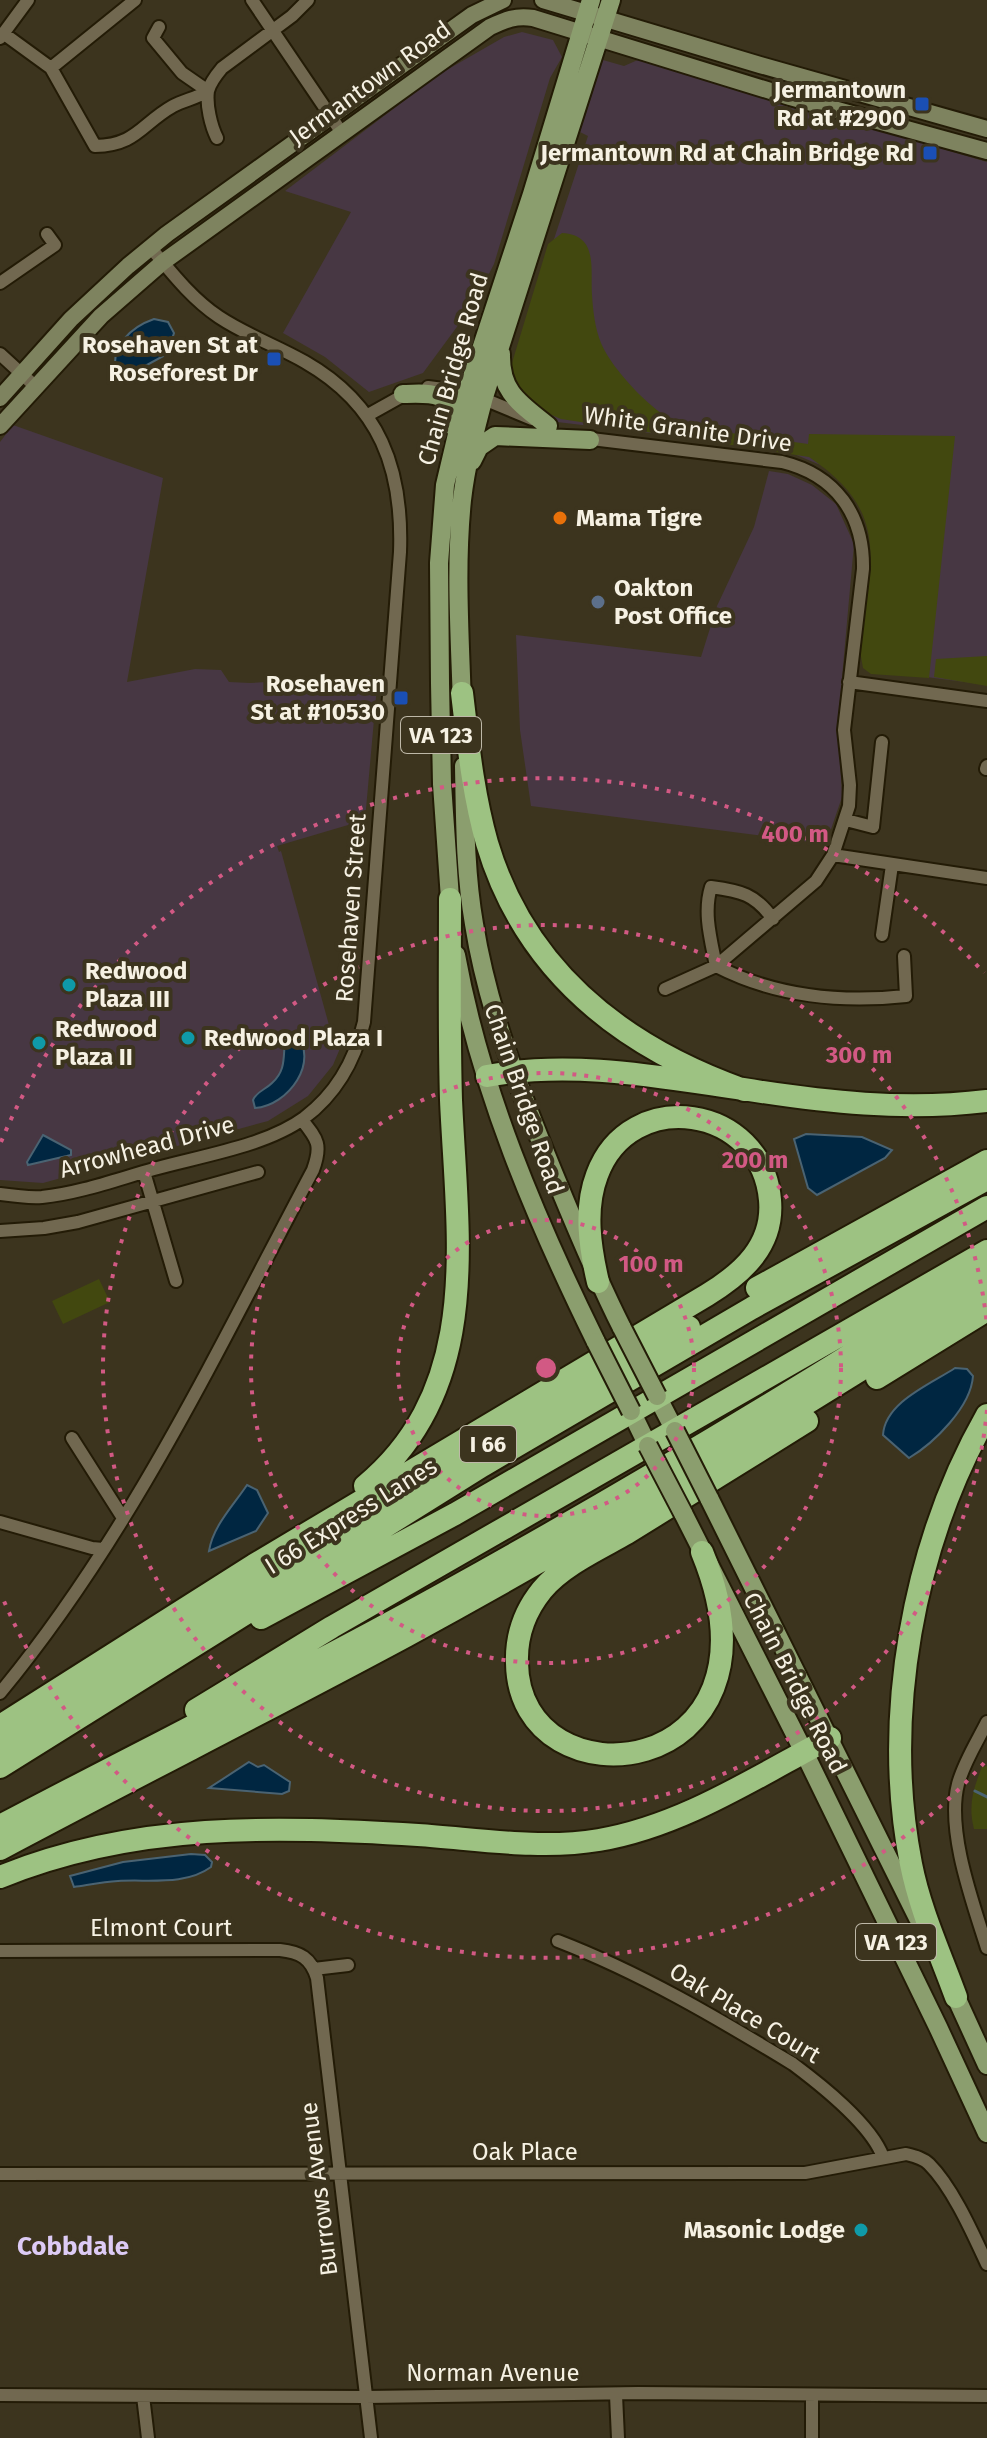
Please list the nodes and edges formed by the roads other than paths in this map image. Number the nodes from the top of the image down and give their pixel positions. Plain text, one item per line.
1 (28, 0) edge
2 (135, 0) edge
3 (252, 0) edge
4 (308, 0) edge
5 (503, 0) edge
6 (543, 0) edge
7 (611, 0) edge
8 (586, 15) edge
9 (605, 19) junction
10 (159, 27) dead end
11 (272, 31) junction
12 (2, 36) edge
13 (600, 39) junction
14 (51, 68) junction
15 (208, 91) junction
16 (330, 117) junction
17 (987, 129) edge
18 (342, 133) junction
19 (217, 138) dead end
20 (987, 151) edge
21 (47, 234) dead end
22 (151, 248) junction
23 (163, 262) junction
24 (0, 283) edge
25 (501, 347) junction
26 (0, 354) edge
27 (21, 374) junction
28 (36, 387) junction
29 (403, 394) junction
30 (476, 394) junction
31 (0, 398) edge
32 (368, 415) junction
33 (0, 426) edge
34 (548, 426) junction
35 (455, 436) junction
36 (590, 440) junction
37 (464, 482) junction
38 (849, 682) junction
39 (462, 693) junction
40 (987, 701) edge
41 (882, 742) dead end
42 (846, 820) junction
43 (833, 855) junction
44 (892, 865) junction
45 (987, 878) edge
46 (450, 899) junction
47 (773, 919) junction
48 (882, 935) dead end
49 (904, 956) dead end
50 (716, 966) junction
51 (665, 989) dead end
52 (513, 1072) junction
53 (487, 1076) junction
54 (744, 1090) junction
55 (987, 1101) edge
56 (302, 1120) junction
57 (987, 1161) edge
58 (144, 1172) junction
59 (258, 1172) dead end
60 (987, 1179) edge
61 (0, 1194) edge
62 (152, 1201) junction
63 (987, 1207) edge
64 (0, 1231) edge
65 (987, 1251) edge
66 (987, 1269) edge
67 (176, 1281) dead end
68 (598, 1282) junction
69 (987, 1290) edge
70 (987, 1310) edge
71 (665, 1391) junction
72 (631, 1411) junction
73 (987, 1415) edge
74 (682, 1427) junction
75 (72, 1438) dead end
76 (648, 1446) junction
77 (123, 1518) junction
78 (0, 1522) edge
79 (103, 1549) junction
80 (702, 1552) junction
81 (254, 1565) junction
82 (136, 1683) junction
83 (0, 1693) edge
84 (987, 1722) edge
85 (0, 1726) edge
86 (830, 1738) junction
87 (0, 1745) edge
88 (804, 1752) junction
89 (0, 1767) edge
90 (28, 1811) junction
91 (0, 1826) edge
92 (0, 1849) edge
93 (0, 1877) edge
94 (558, 1941) dead end
95 (987, 1948) edge
96 (0, 1951) edge
97 (348, 1965) dead end
98 (314, 1969) junction
99 (956, 1997) junction
100 (987, 2065) edge
101 (987, 2133) edge
102 (883, 2157) junction
103 (0, 2174) edge
104 (339, 2174) junction
105 (987, 2264) edge
106 (0, 2395) edge
107 (616, 2395) junction
108 (143, 2396) junction
109 (812, 2396) junction
110 (987, 2396) edge
111 (366, 2397) junction
112 (148, 2438) edge
113 (371, 2438) edge
114 (618, 2438) edge
115 (812, 2438) edge

1 - 12 street
2 - 14 street
3 - 11 street
4 - 11 street
5 - 16 main road, Jermantown Road
6 - 8 main road, Jermantown Road
7 - 9 main road, Chain Bridge Road / VA 123
8 - 9 main road, Jermantown Road
8 - 13 main road, Jermantown Road
8 - 18 main road, Jermantown Road
8 - 30 main road, Chain Bridge Road / VA 123
9 - 13 main road, Chain Bridge Road / VA 123
9 - 17 main road, Jermantown Road
10 - 15 street
11 - 15 street
11 - 16 street
12 - 14 street
13 - 20 main road, Jermantown Road
13 - 25 main road, Chain Bridge Road / VA 123
14 - 15 street
15 - 19 street
16 - 18 street
16 - 22 main road, Jermantown Road
18 - 23 main road, Jermantown Road
21 - 24 street
22 - 23 street, Rosehaven Street
22 - 27 main road, Jermantown Road
23 - 28 main road, Jermantown Road
23 - 32 street, Rosehaven Street
25 - 30 main road, Chain Bridge Road / VA 123
25 - 34 main road
26 - 27 street
27 - 28 street
27 - 31 main road, Jermantown Road
28 - 33 main road, Jermantown Road
29 - 30 street, White Granite Drive
29 - 32 street
29 - 35 main road
30 - 34 street, White Granite Drive
30 - 35 main road, Chain Bridge Road / VA 123
30 - 37 main road, Chain Bridge Road / VA 123
32 - 56 street, Rosehaven Street
34 - 36 street, White Granite Drive
35 - 46 main road, Chain Bridge Road / VA 123
36 - 37 main road
36 - 38 street, White Granite Drive
37 - 39 main road, Chain Bridge Road / VA 123
38 - 40 street
38 - 42 street, White Granite Drive
39 - 52 main road, Chain Bridge Road / VA 123
39 - 54 highway
41 - 42 street
42 - 43 street, White Granite Drive
43 - 44 street
43 - 47 street, White Granite Drive
44 - 45 street
44 - 48 street
46 - 53 main road, Chain Bridge Road / VA 123
46 - 81 highway
47 - 50 street, White Granite Drive
47 - 50 street
49 - 50 street
50 - 51 street, White Granite Drive
52 - 53 highway
52 - 54 highway
52 - 68 main road, Chain Bridge Road / VA 123
53 - 72 main road, Chain Bridge Road / VA 123, bridge
54 - 55 highway
56 - 58 street, Arrowhead Drive
56 - 77 street
57 - 87 highway, I 66
58 - 61 street, Arrowhead Drive
58 - 62 street
59 - 62 street
60 - 82 highway, I 66 Express Lanes
62 - 64 street
62 - 67 street
63 - 71 highway
65 - 74 highway
66 - 90 highway
68 - 71 main road, Chain Bridge Road / VA 123, bridge
68 - 81 highway
69 - 92 highway
70 - 80 highway
71 - 72 highway
71 - 74 main road, Chain Bridge Road / VA 123
72 - 76 main road, Chain Bridge Road / VA 123
72 - 82 highway
73 - 99 highway
74 - 76 highway
74 - 86 main road, Chain Bridge Road / VA 123, bridge
75 - 77 street
76 - 80 main road, Chain Bridge Road / VA 123, bridge
76 - 90 highway
77 - 79 street
78 - 79 street
79 - 83 street
80 - 88 main road, Chain Bridge Road / VA 123
81 - 85 highway
82 - 89 highway, I 66 Express Lanes
84 - 95 street
86 - 88 highway
86 - 99 main road, Chain Bridge Road / VA 123
88 - 93 highway
88 - 101 main road, Chain Bridge Road / VA 123
90 - 91 highway
94 - 102 street, Oak Place Court
96 - 98 street, Elmont Court
97 - 98 street
98 - 104 street, Burrows Avenue
99 - 100 main road, Chain Bridge Road / VA 123
102 - 104 street, Oak Place
102 - 105 street, Oak Place
103 - 104 street, Oak Place
104 - 111 street, Burrows Avenue
106 - 108 street, Norman Avenue
107 - 109 street, Norman Avenue
107 - 111 street, Norman Avenue
107 - 114 street
108 - 111 street, Norman Avenue
108 - 112 street
109 - 110 street, Norman Avenue
109 - 115 street
111 - 113 street, Burrows Avenue

